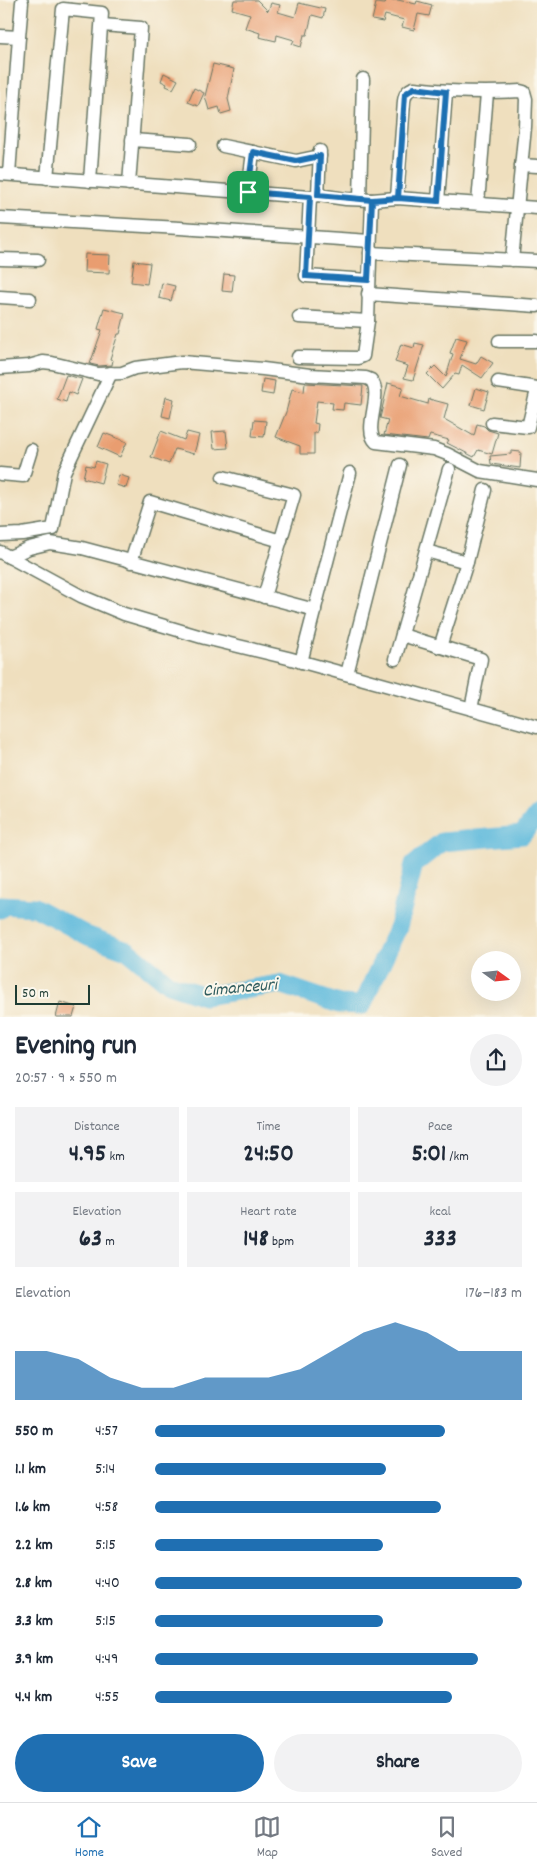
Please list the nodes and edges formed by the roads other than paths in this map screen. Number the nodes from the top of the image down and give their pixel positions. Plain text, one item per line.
1 (22, 2) dead end
2 (102, 25) junction
3 (0, 36) edge
4 (19, 37) junction
5 (363, 79) dead end
6 (446, 92) junction
7 (487, 93) junction
8 (531, 127) edge
9 (132, 140) junction
10 (190, 144) dead end
11 (222, 146) dead end
12 (253, 152) junction
13 (521, 165) junction
14 (537, 166) edge
15 (5, 174) edge
16 (47, 178) junction
17 (90, 181) junction
18 (129, 184) junction
19 (248, 192) junction
20 (314, 196) junction
21 (398, 198) junction
22 (366, 200) junction
23 (438, 201) junction
24 (478, 203) junction
25 (516, 207) junction
26 (537, 208) edge
27 (0, 218) edge
28 (306, 238) junction
29 (370, 247) junction
30 (0, 259) edge
31 (38, 260) dead end
32 (512, 260) junction
33 (537, 262) edge
34 (368, 287) junction
35 (0, 297) edge
36 (30, 299) dead end
37 (537, 306) edge
38 (298, 317) dead end
39 (368, 321) junction
40 (499, 341) dead end
41 (537, 341) edge
42 (298, 357) dead end
43 (0, 368) edge
44 (110, 373) junction
45 (498, 382) dead end
46 (537, 389) edge
47 (492, 423) dead end
48 (31, 450) dead end
49 (400, 465) dead end
50 (449, 469) dead end
51 (350, 473) dead end
52 (0, 474) edge
53 (223, 477) dead end
54 (537, 480) edge
55 (485, 490) dead end
56 (0, 535) edge
57 (281, 541) junction
58 (426, 551) junction
59 (5, 555) edge
60 (131, 562) junction
61 (467, 562) junction
62 (264, 597) junction
63 (315, 610) junction
64 (402, 636) junction
65 (440, 647) junction
66 (395, 659) dead end
67 (301, 662) junction
68 (347, 674) junction
69 (471, 709) junction
70 (537, 727) edge

1 - 4 street
2 - 9 street
2 - 16 street
2 - 17 street
3 - 4 street
4 - 15 street
5 - 22 street
6 - 7 street
6 - 21 street
6 - 23 street
7 - 8 street
7 - 24 street
8 - 13 street
9 - 10 street
9 - 18 street
11 - 12 street
12 - 19 street
12 - 20 street
13 - 14 street
13 - 25 street
15 - 16 street
16 - 17 street
17 - 18 street
18 - 19 street
19 - 20 street
20 - 22 street
20 - 28 street
21 - 22 street
21 - 23 street
22 - 29 street
23 - 24 street
24 - 25 street
25 - 26 street
25 - 32 street
27 - 28 street
28 - 29 street
28 - 34 street
29 - 32 street
29 - 34 street
30 - 31 street
32 - 33 street
34 - 37 street
34 - 39 street
35 - 36 street
38 - 39 street
39 - 42 street
40 - 41 street
43 - 44 street
44 - 54 street
44 - 56 street
45 - 46 street
46 - 47 street
48 - 52 street
49 - 68 street
50 - 58 street
51 - 63 street
53 - 57 street
55 - 61 street
57 - 60 street
57 - 62 street
58 - 61 street
58 - 64 street
59 - 60 street
59 - 67 street
60 - 62 street
61 - 65 street
62 - 63 street
63 - 67 street
64 - 65 street
64 - 66 street
65 - 69 street
67 - 68 street
68 - 69 street
69 - 70 street

